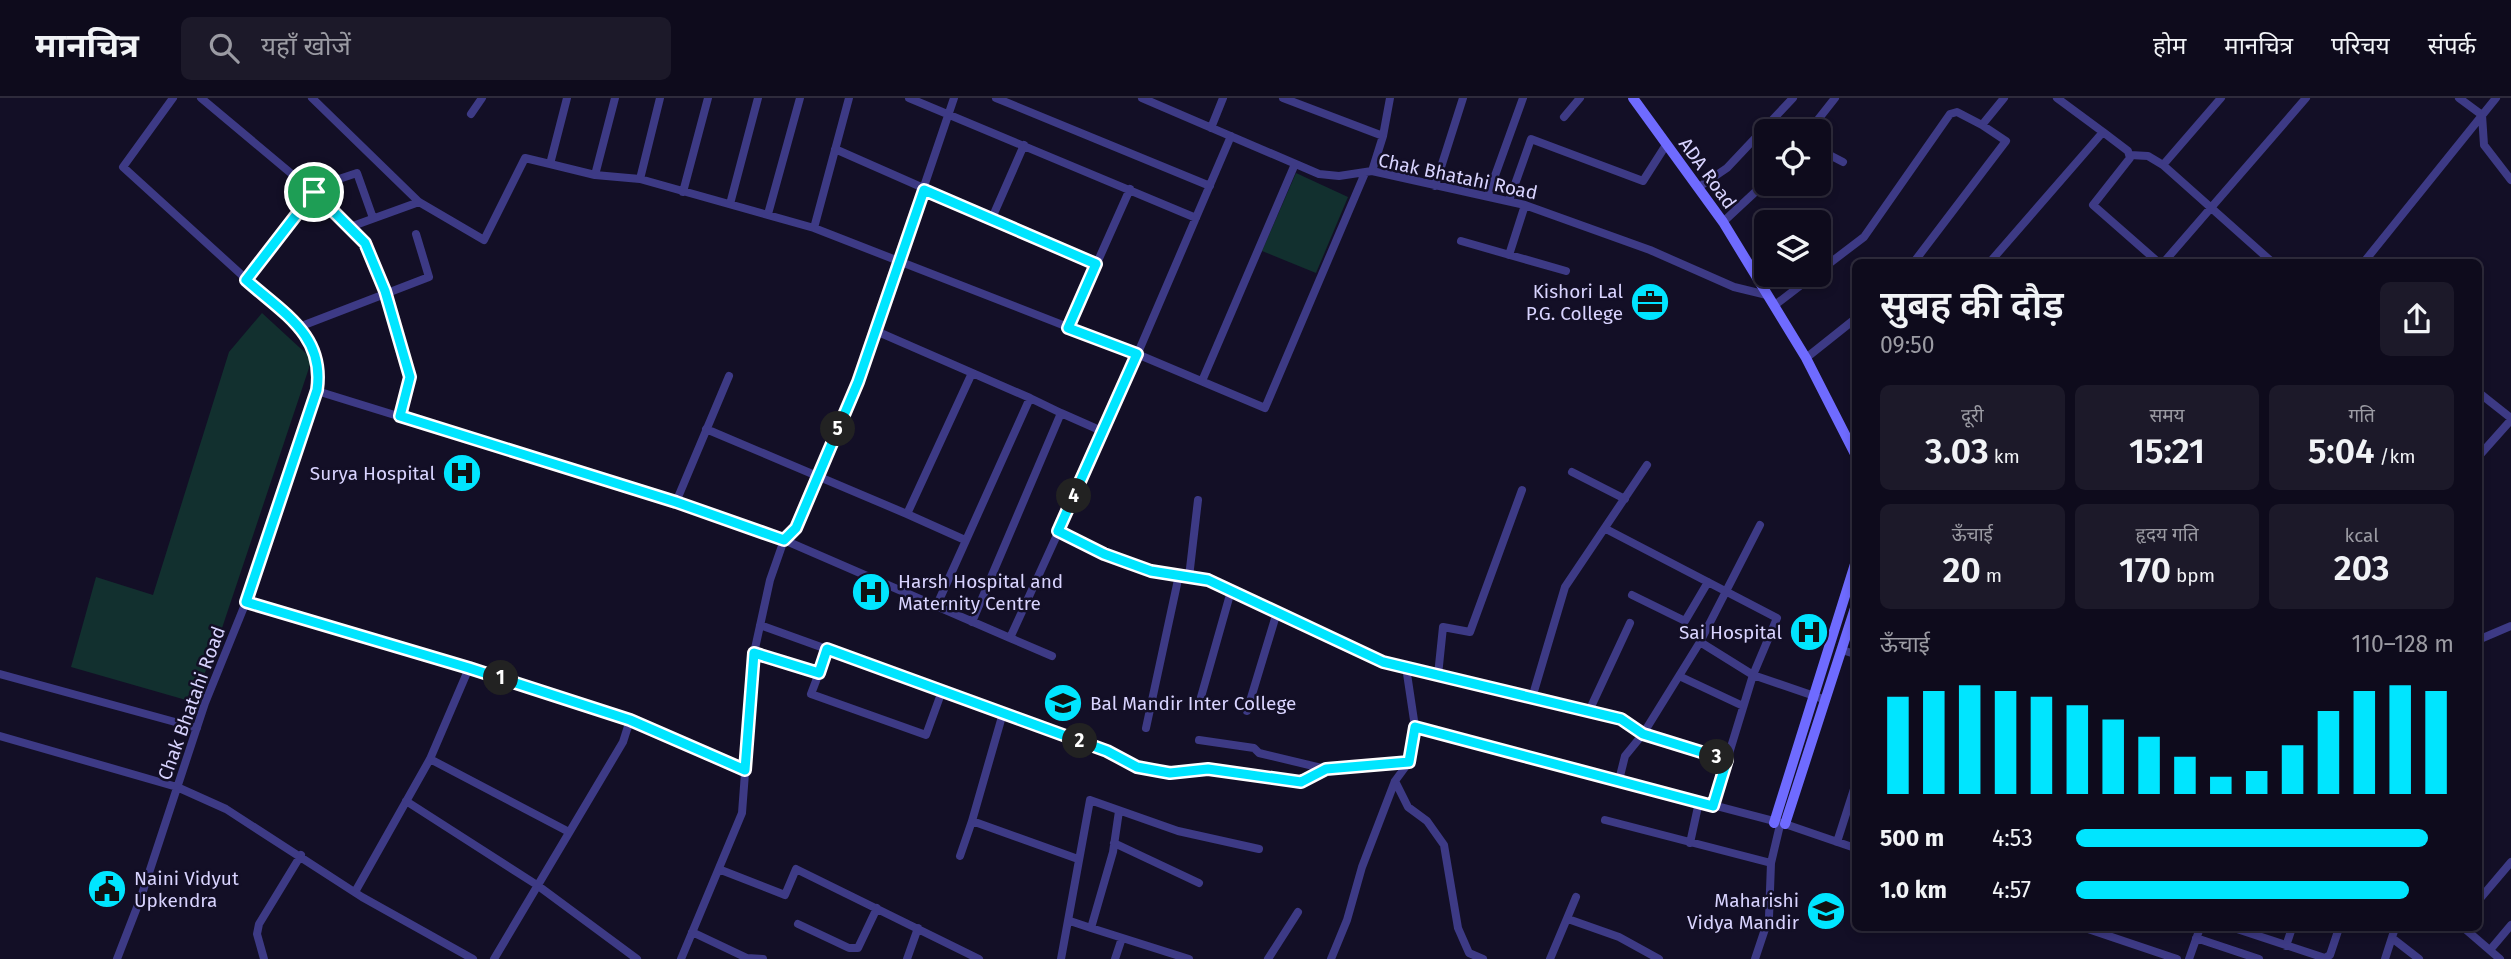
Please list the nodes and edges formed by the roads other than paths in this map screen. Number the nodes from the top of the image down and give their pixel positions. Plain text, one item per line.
1 (173, 98) edge
2 (201, 98) edge
3 (312, 98) edge
4 (482, 98) edge
5 (567, 98) edge
6 (615, 98) edge
7 (660, 98) edge
8 (708, 98) edge
9 (758, 98) edge
10 (800, 98) edge
11 (849, 98) edge
12 (909, 98) edge
13 (954, 98) edge
14 (996, 98) edge
15 (1142, 98) edge
16 (1223, 98) edge
17 (1283, 98) edge
18 (1390, 98) edge
19 (1463, 98) edge
20 (1522, 98) edge
21 (1580, 98) edge
22 (1633, 98) edge
23 (1793, 98) edge
24 (1835, 98) edge
25 (2004, 98) edge
26 (2057, 98) edge
27 (2221, 98) edge
28 (2306, 98) edge
29 (2459, 98) edge
30 (2496, 98) edge
31 (471, 114) dead end
32 (949, 114) junction
33 (2482, 115) junction
34 (1564, 117) dead end
35 (1818, 119) edge
36 (1982, 125) junction
37 (1211, 128) junction
38 (2103, 132) junction
39 (1231, 136) junction
40 (1384, 136) junction
41 (1024, 145) junction
42 (1666, 145) junction
43 (835, 149) junction
44 (2130, 155) junction
45 (1831, 156) edge
46 (1843, 162) dead end
47 (550, 164) junction
48 (1295, 164) junction
49 (2163, 165) junction
50 (1369, 172) junction
51 (595, 175) junction
52 (640, 179) junction
53 (2511, 180) edge
54 (1210, 186) junction
55 (1435, 186) junction
56 (1699, 187) junction
57 (1130, 189) junction
58 (924, 190) junction
59 (311, 191) junction
60 (683, 192) junction
61 (1754, 193) edge
62 (1488, 195) junction
63 (1509, 201) junction
64 (419, 202) junction
65 (730, 204) junction
66 (1525, 205) junction
67 (2211, 206) junction
68 (768, 214) junction
69 (373, 218) junction
70 (992, 218) junction
71 (1196, 218) junction
72 (1723, 222) junction
73 (350, 227) junction
74 (814, 228) junction
75 (416, 234) dead end
76 (1461, 241) dead end
77 (1509, 255) junction
78 (1916, 259) edge
79 (1993, 259) edge
80 (2155, 259) edge
81 (2167, 259) edge
82 (2269, 259) edge
83 (2366, 259) edge
84 (901, 261) junction
85 (1831, 262) edge
86 (1096, 264) junction
87 (1566, 271) dead end
88 (246, 280) junction
89 (1793, 287) edge
90 (385, 291) junction
91 (1771, 300) junction
92 (1852, 321) edge
93 (299, 327) junction
94 (1068, 328) junction
95 (876, 331) junction
96 (1137, 354) junction
97 (1806, 358) junction
98 (972, 373) junction
99 (729, 376) dead end
100 (1202, 381) junction
101 (317, 390) junction
102 (2482, 394) edge
103 (1030, 398) junction
104 (1061, 413) junction
105 (400, 416) junction
106 (2511, 419) edge
107 (706, 429) junction
108 (1104, 432) junction
109 (1852, 440) edge
110 (2482, 452) edge
111 (1647, 465) dead end
112 (1572, 472) dead end
113 (819, 474) junction
114 (1522, 490) dead end
115 (1625, 499) junction
116 (1198, 500) dead end
117 (676, 502) junction
118 (907, 513) junction
119 (1760, 526) dead end
120 (1606, 529) junction
121 (1058, 531) junction
122 (784, 540) junction
123 (965, 540) junction
124 (1852, 573) edge
125 (1179, 576) junction
126 (1189, 577) junction
127 (1708, 582) junction
128 (1231, 591) junction
129 (1727, 592) junction
130 (1632, 595) dead end
131 (246, 602) junction
132 (936, 607) junction
133 (1277, 612) junction
134 (1852, 618) edge
135 (972, 622) junction
136 (1630, 623) dead end
137 (760, 625) junction
138 (2511, 626) edge
139 (1010, 638) junction
140 (2482, 638) edge
141 (1700, 642) junction
142 (827, 649) junction
143 (1842, 650) junction
144 (754, 653) junction
145 (1852, 653) edge
146 (1052, 656) dead end
147 (1406, 667) junction
148 (469, 668) junction
149 (819, 673) junction
150 (0, 674) edge
151 (1438, 675) junction
152 (1753, 675) junction
153 (1679, 676) junction
154 (942, 691) junction
155 (1813, 695) junction
156 (1201, 697) dead end
157 (1532, 698) junction
158 (1826, 700) junction
159 (1743, 706) junction
160 (1247, 711) dead end
161 (1589, 711) junction
162 (1003, 713) junction
163 (630, 720) junction
164 (1415, 727) junction
165 (197, 728) junction
166 (1146, 728) dead end
167 (1643, 734) junction
168 (0, 736) edge
169 (1199, 740) dead end
170 (430, 758) junction
171 (1727, 760) junction
172 (1409, 762) junction
173 (1326, 769) junction
174 (745, 770) junction
175 (1619, 780) junction
176 (1395, 781) junction
177 (177, 787) junction
178 (1852, 798) edge
179 (406, 801) junction
180 (1699, 802) junction
181 (1713, 806) junction
182 (1119, 811) junction
183 (1605, 820) dead end
184 (972, 821) junction
185 (1780, 824) junction
186 (569, 832) junction
187 (1837, 842) junction
188 (1114, 843) junction
189 (1690, 844) junction
190 (1852, 847) edge
191 (1259, 849) dead end
192 (301, 855) junction
193 (960, 856) dead end
194 (1078, 859) junction
195 (2511, 862) edge
196 (1771, 863) junction
197 (720, 870) junction
198 (1199, 884) dead end
199 (537, 885) junction
200 (355, 892) junction
201 (2482, 896) edge
202 (1576, 897) dead end
203 (877, 908) junction
204 (1298, 912) dead end
205 (1568, 919) junction
206 (1070, 921) junction
207 (798, 924) dead end
208 (2511, 925) edge
209 (918, 928) junction
210 (1091, 928) junction
211 (2094, 931) edge
212 (2199, 931) edge
213 (2250, 931) edge
214 (2291, 931) edge
215 (2338, 931) edge
216 (2394, 931) edge
217 (2468, 931) edge
218 (692, 932) junction
219 (1122, 938) junction
220 (2196, 938) junction
221 (2392, 938) junction
222 (2286, 946) junction
223 (2490, 950) junction
224 (1469, 956) edge
225 (117, 959) edge
226 (264, 959) edge
227 (473, 959) edge
228 (494, 959) edge
229 (637, 959) edge
230 (681, 959) edge
231 (763, 959) edge
232 (907, 959) edge
233 (979, 959) edge
234 (1061, 959) edge
235 (1115, 959) edge
236 (1189, 959) edge
237 (1268, 959) edge
238 (1331, 959) edge
239 (1483, 959) edge
240 (1550, 959) edge
241 (1659, 959) edge
242 (1755, 959) edge
243 (2177, 959) edge
244 (2189, 959) edge
245 (2259, 959) edge
246 (2385, 959) edge
247 (2419, 959) edge
248 (2500, 959) edge

1 - 88 street, Chak Bhatahi Road
2 - 59 street
3 - 64 street
4 - 31 street
5 - 47 street
6 - 51 street
7 - 52 street
8 - 60 street
9 - 65 street
10 - 68 street
11 - 43 street
12 - 32 street
13 - 32 street
14 - 54 street
15 - 37 street, Chak Bhatahi Road
16 - 37 street
17 - 40 street
18 - 40 street
19 - 55 street
20 - 62 street
21 - 34 street
22 - 42 street, ADA Road
23 - 56 street
24 - 35 street
25 - 36 street
26 - 38 street
27 - 49 street
28 - 67 street
29 - 33 street
30 - 33 street
32 - 41 street
32 - 58 street
33 - 53 street
33 - 83 street
36 - 78 street
36 - 85 street
37 - 39 street, Chak Bhatahi Road
38 - 44 street
38 - 79 street
39 - 48 street, Chak Bhatahi Road
39 - 54 street
40 - 50 street
41 - 57 street
41 - 70 street
42 - 56 street, ADA Road
42 - 63 street
43 - 58 street
43 - 74 street
44 - 49 street
44 - 80 street
45 - 46 street
47 - 51 street
47 - 64 street
48 - 50 street, Chak Bhatahi Road
48 - 100 street
49 - 67 street
50 - 55 street, Chak Bhatahi Road
50 - 100 street
51 - 52 street
52 - 60 street
54 - 71 street
55 - 62 street, Chak Bhatahi Road
56 - 72 street, ADA Road
57 - 71 street
57 - 86 street
58 - 70 street
58 - 84 street
59 - 69 street
59 - 73 street
59 - 88 street
60 - 65 street
61 - 72 street
62 - 63 street, Chak Bhatahi Road
63 - 66 street, Chak Bhatahi Road
64 - 69 street
65 - 68 street
66 - 77 street
66 - 91 street, Chak Bhatahi Road
67 - 81 street
67 - 82 street
68 - 74 street
69 - 73 street
70 - 86 street
71 - 96 street
72 - 91 street, ADA Road
73 - 90 street
74 - 84 street
75 - 90 street
76 - 77 street
77 - 87 street
84 - 94 street
84 - 95 street
86 - 94 street
88 - 93 street, Chak Bhatahi Road
89 - 91 street
90 - 93 street
90 - 105 street
91 - 97 street, ADA Road
92 - 97 street
93 - 101 street, Chak Bhatahi Road
94 - 96 street
95 - 98 street
95 - 113 street
96 - 100 street
96 - 108 street
97 - 109 street, ADA Road
98 - 103 street
98 - 118 street
99 - 107 street
101 - 105 street
101 - 131 street, Chak Bhatahi Road
102 - 106 street
103 - 104 street
103 - 123 street
104 - 108 street
104 - 135 street
105 - 117 street
106 - 110 street
107 - 113 street
107 - 117 street
108 - 121 street
111 - 115 street
112 - 115 street
113 - 118 street
113 - 122 street
114 - 151 street
115 - 120 street
116 - 126 street
117 - 122 street
118 - 123 street
119 - 129 street
120 - 127 street
120 - 157 street
121 - 125 street
121 - 139 street
122 - 132 street
122 - 137 street
123 - 132 street
124 - 155 street
125 - 126 street
125 - 166 street
126 - 128 street
127 - 129 street
127 - 130 street
128 - 133 street
128 - 156 street
129 - 141 street
129 - 152 street
131 - 148 street
131 - 165 street, Chak Bhatahi Road
132 - 135 street
133 - 147 street
133 - 160 street
134 - 143 street
135 - 139 street
136 - 161 street
137 - 142 street
137 - 144 street
138 - 140 street
139 - 146 street
141 - 152 street
141 - 153 street
142 - 149 street
142 - 154 street
143 - 145 street
143 - 158 street
144 - 149 street
144 - 174 street
147 - 151 street
147 - 164 street
148 - 163 street
148 - 170 street
149 - 154 street
150 - 165 street
151 - 157 street
152 - 155 street
152 - 159 street
153 - 159 street
153 - 167 street
154 - 162 street
155 - 158 street
155 - 185 street
157 - 161 street
158 - 185 street
159 - 171 street
161 - 167 street
162 - 173 street
162 - 184 street
163 - 174 street
163 - 186 street
164 - 172 street
164 - 175 street
165 - 177 street, Chak Bhatahi Road
167 - 171 street
167 - 175 street
168 - 177 street
169 - 173 street
170 - 179 street
170 - 186 street
171 - 181 street
172 - 173 street
172 - 176 street
174 - 197 street
175 - 180 street
176 - 224 street
176 - 238 street
177 - 192 street
177 - 225 street, Chak Bhatahi Road
178 - 187 street
179 - 199 street
179 - 200 street
180 - 181 street
180 - 189 street
181 - 185 street
182 - 188 street
182 - 191 street
182 - 194 street
183 - 189 street
184 - 193 street
184 - 194 street
185 - 187 street
185 - 196 street
186 - 199 street
187 - 190 street
188 - 198 street
188 - 210 street
189 - 196 street
192 - 200 street
192 - 226 street
194 - 206 street
195 - 201 street
196 - 242 street
197 - 203 street
197 - 218 street
199 - 228 street
199 - 229 street
200 - 227 street
202 - 205 street
203 - 207 street
203 - 209 street
204 - 237 street
205 - 240 street
205 - 241 street
206 - 210 street
206 - 234 street
208 - 223 street
209 - 232 street
209 - 233 street
210 - 219 street
211 - 243 street
212 - 220 street
213 - 222 street
214 - 222 street
215 - 222 street
216 - 221 street
217 - 223 street
218 - 230 street
218 - 231 street
219 - 235 street
219 - 236 street
220 - 244 street
220 - 245 street
221 - 246 street
221 - 247 street
223 - 248 street
224 - 239 street

